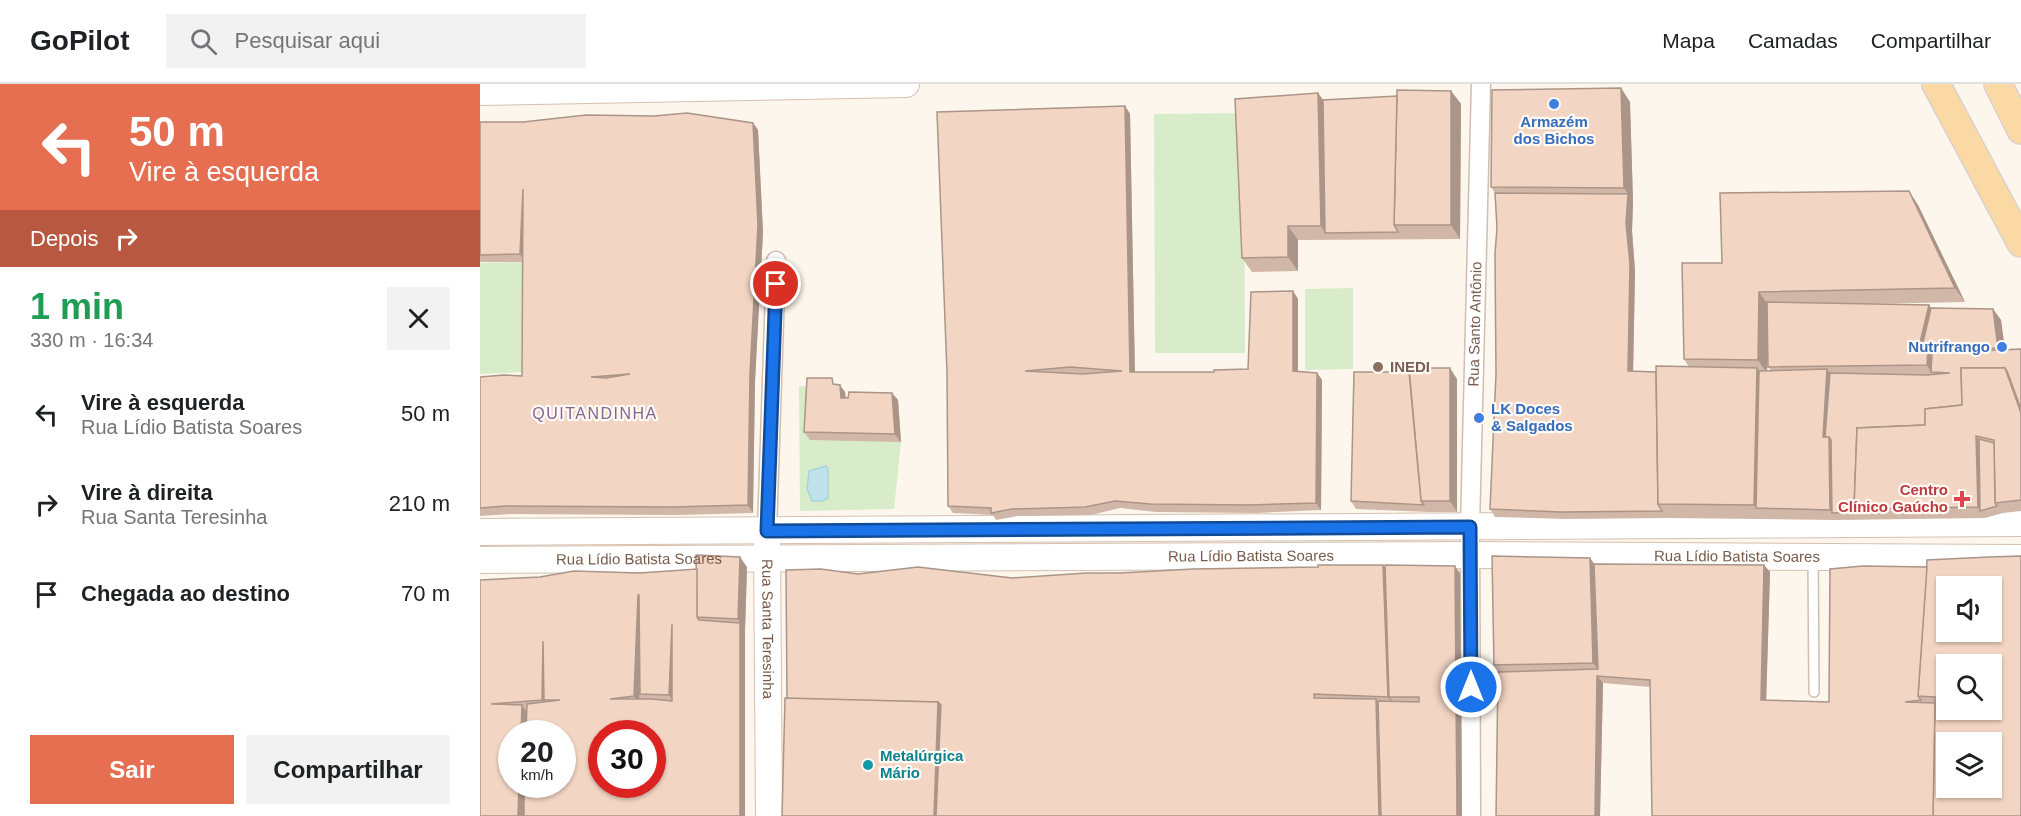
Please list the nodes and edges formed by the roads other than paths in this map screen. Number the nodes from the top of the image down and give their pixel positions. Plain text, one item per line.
1 (906, 84) edge
2 (1481, 84) edge
3 (1936, 84) edge
4 (1998, 84) edge
5 (813, 85) edge
6 (480, 92) edge
7 (2021, 130) edge
8 (2021, 243) edge
9 (776, 261) dead end
10 (1947, 524) junction
11 (2021, 524) edge
12 (1831, 525) junction
13 (1677, 526) junction
14 (1470, 527) junction
15 (1314, 528) junction
16 (1024, 529) junction
17 (1118, 529) junction
18 (767, 531) junction
19 (490, 532) edge
20 (1470, 555) junction
21 (1314, 556) junction
22 (1675, 556) junction
23 (1822, 556) junction
24 (1118, 557) junction
25 (1948, 557) junction
26 (1023, 558) junction
27 (2021, 558) edge
28 (490, 560) edge
29 (767, 560) junction
30 (1814, 692) dead end
31 (769, 816) edge
32 (1471, 816) edge

1 - 5 main road
2 - 14 street, Rua Santo Antônio
3 - 8 main road
4 - 7 main road
5 - 6 main road
9 - 18 street, Rua Santa Teresinha
10 - 11 main road, Rua Lídio Batista Soares
10 - 12 main road, Rua Lídio Batista Soares
10 - 25 main road
12 - 13 main road, Rua Lídio Batista Soares
12 - 23 main road
13 - 14 main road, Rua Lídio Batista Soares
13 - 22 main road
14 - 15 main road, Rua Lídio Batista Soares
14 - 20 street, Rua Santo Antônio
15 - 17 main road, Rua Lídio Batista Soares
15 - 21 main road
16 - 17 main road, Rua Lídio Batista Soares
16 - 18 main road, Rua Lídio Batista Soares
16 - 26 main road
17 - 24 main road
18 - 19 main road, Rua Lídio Batista Soares
18 - 29 main road, Rua Santa Teresinha
19 - 28 main road
20 - 21 main road, Rua Lídio Batista Soares
20 - 22 main road, Rua Lídio Batista Soares
20 - 32 street, Rua Santo Antônio
21 - 24 main road, Rua Lídio Batista Soares
22 - 23 main road, Rua Lídio Batista Soares
23 - 25 main road, Rua Lídio Batista Soares
23 - 30 lane
24 - 26 main road, Rua Lídio Batista Soares
25 - 27 main road, Rua Lídio Batista Soares
26 - 29 main road, Rua Lídio Batista Soares
28 - 29 main road, Rua Lídio Batista Soares
29 - 31 main road, Rua Santa Teresinha

